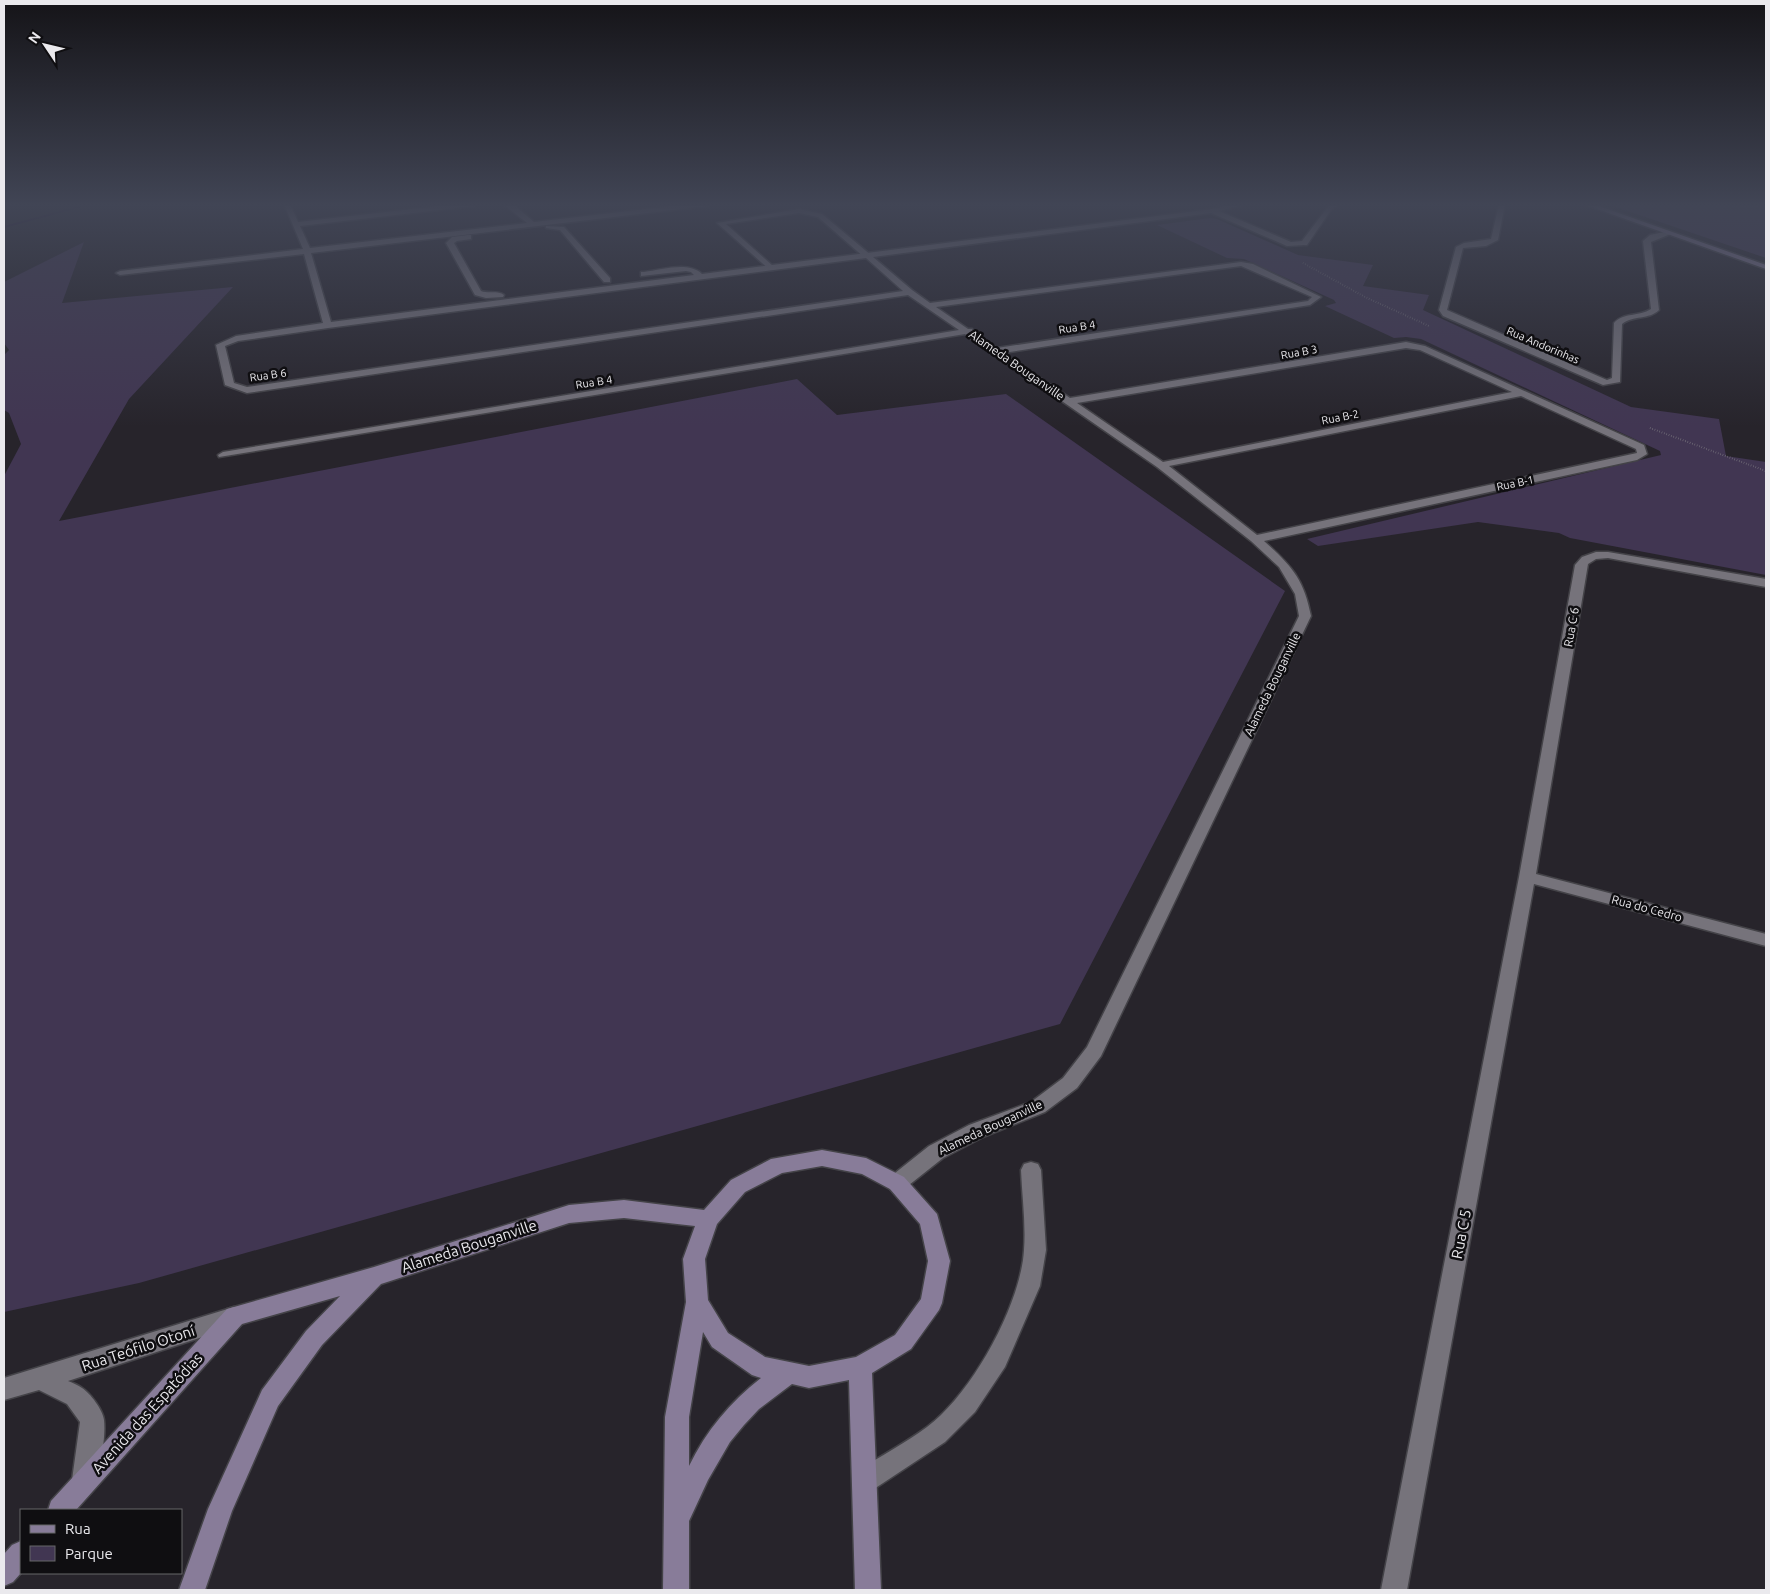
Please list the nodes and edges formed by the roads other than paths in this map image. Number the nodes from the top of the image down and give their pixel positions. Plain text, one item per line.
1 (315, 278) edge
2 (470, 278) edge
3 (614, 278) edge
4 (689, 278) edge
5 (893, 278) edge
6 (1132, 278) edge
7 (1277, 278) edge
8 (1452, 278) edge
9 (1651, 278) edge
10 (607, 280) joint
11 (909, 292) junction
12 (931, 305) junction
13 (328, 325) junction
14 (968, 331) junction
15 (997, 351) junction
16 (1524, 393) junction
17 (1070, 402) junction
18 (223, 455) dead end
19 (1161, 465) junction
20 (1255, 539) junction
21 (1766, 583) edge
22 (1527, 877) junction
23 (1766, 940) edge
24 (1031, 1170) dead end
25 (897, 1183) junction
26 (708, 1219) junction
27 (374, 1277) junction
28 (697, 1302) junction
29 (235, 1316) junction
30 (860, 1367) junction
31 (790, 1373) junction
32 (40, 1379) junction
33 (4, 1389) edge
34 (865, 1480) junction
35 (84, 1484) junction
36 (61, 1509) edge
37 (676, 1521) junction
38 (20, 1555) edge
39 (4, 1573) edge
40 (192, 1590) edge
41 (676, 1590) edge
42 (868, 1590) edge
43 (1394, 1590) edge

1 - 13 street
2 - 10 street
3 - 10 street
4 - 13 street, Rua B 6
5 - 11 street, Alameda Bouganville
6 - 12 street, Rua B 4
7 - 15 street, Rua B 4
8 - 9 street, Rua Andorinhas
11 - 12 street, Alameda Bouganville
11 - 13 street, Rua B 6
12 - 14 street, Alameda Bouganville
14 - 15 street, Alameda Bouganville
14 - 18 street, Rua B 4
15 - 17 street, Alameda Bouganville
16 - 17 street, Rua B 3
16 - 19 street, Rua B-2
16 - 20 street, Rua B-1
17 - 19 street, Alameda Bouganville
19 - 20 street, Alameda Bouganville
20 - 25 street, Alameda Bouganville
21 - 22 street, Rua C 6
22 - 23 street, Rua do Cedro
22 - 43 street, Rua C 5
24 - 34 street
25 - 26 main road
25 - 30 main road
26 - 27 main road, Alameda Bouganville
26 - 28 main road
27 - 29 main road, Alameda Bouganville
27 - 40 main road
28 - 31 main road
28 - 37 main road
29 - 32 street, Rua Teófilo Otoní
29 - 35 main road, Avenida das Espatódias
30 - 31 main road
30 - 34 main road
31 - 37 main road
32 - 33 street, Rua Teófilo Otoní
32 - 35 street
34 - 42 main road
35 - 36 main road, Avenida das Espatódias
37 - 41 main road
38 - 39 main road

